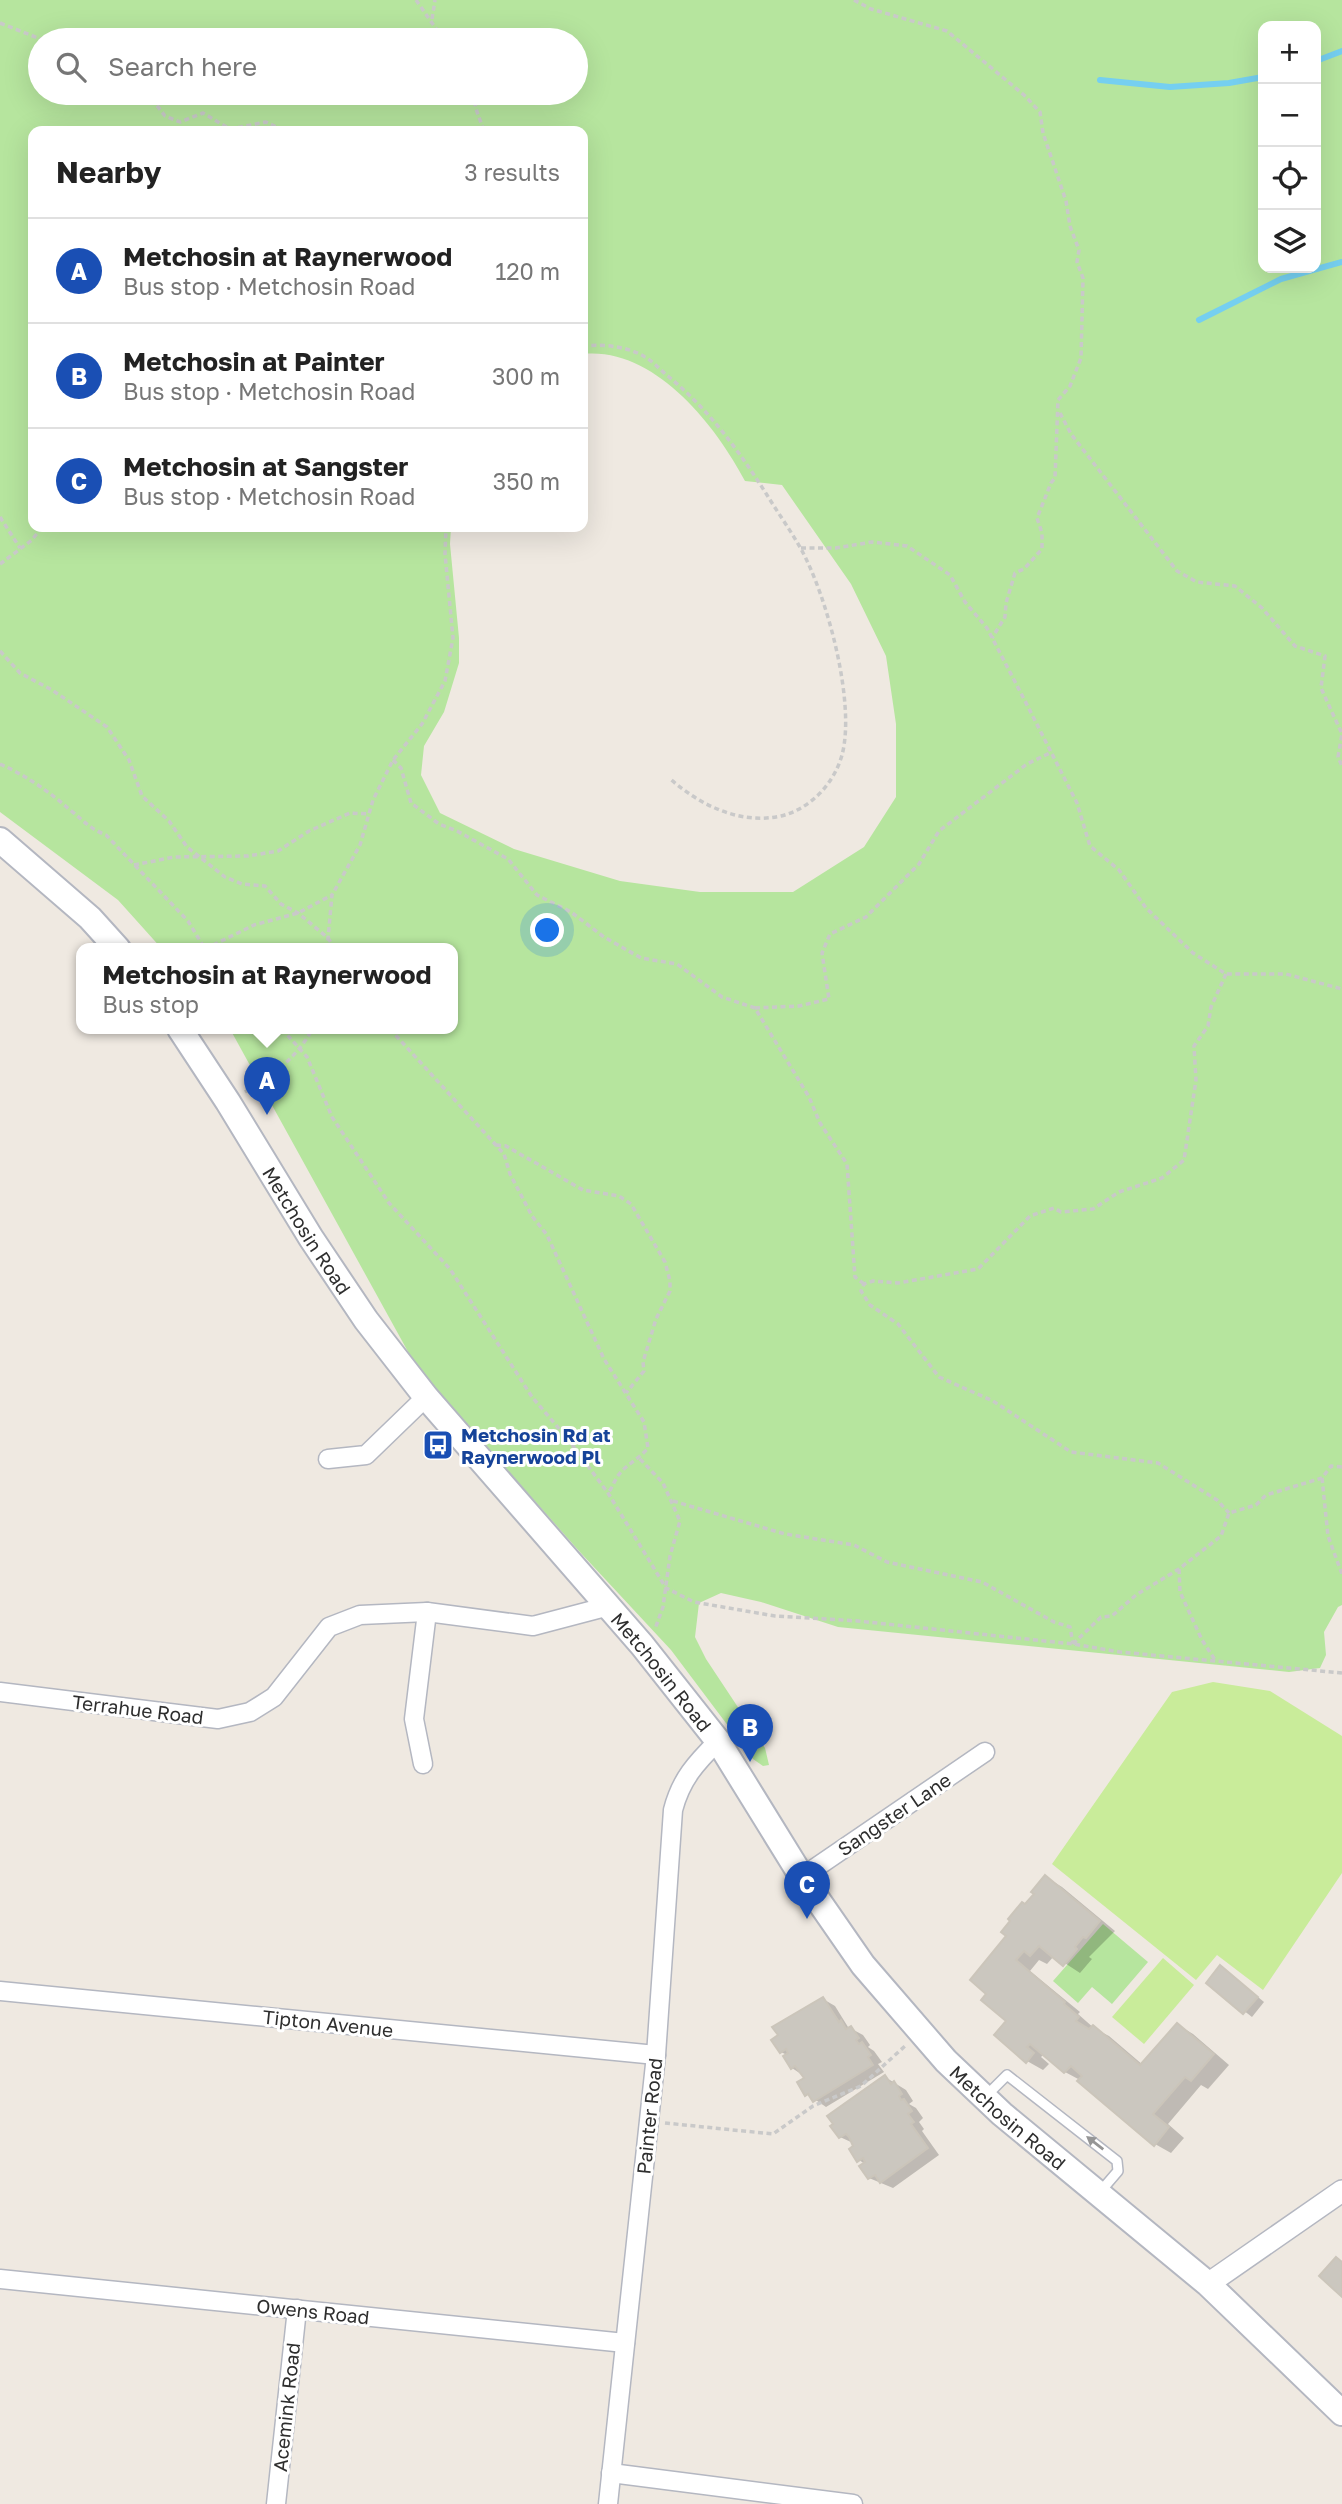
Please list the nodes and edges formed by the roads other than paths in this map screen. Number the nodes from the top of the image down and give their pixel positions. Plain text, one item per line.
1 (0, 840) edge
2 (113, 943) edge
3 (183, 1034) edge
4 (425, 1397) junction
5 (328, 1459) dead end
6 (609, 1606) junction
7 (427, 1612) junction
8 (0, 1692) edge
9 (718, 1741) junction
10 (985, 1752) dead end
11 (423, 1764) dead end
12 (802, 1877) junction
13 (0, 1991) edge
14 (656, 2055) junction
15 (985, 2098) junction
16 (1342, 2191) edge
17 (1099, 2193) junction
18 (0, 2279) edge
19 (1208, 2284) junction
20 (297, 2309) junction
21 (625, 2343) junction
22 (1342, 2413) edge
23 (611, 2473) junction
24 (276, 2504) edge
25 (608, 2504) edge
26 (853, 2504) edge

1 - 2 main road
3 - 4 main road, Metchosin Road
4 - 5 street
4 - 6 main road, Metchosin Road
6 - 7 street, Terrahue Road
6 - 9 main road, Metchosin Road
7 - 8 street, Terrahue Road
7 - 11 street
9 - 12 main road, Metchosin Road
9 - 14 street, Painter Road
10 - 12 street, Sangster Lane
12 - 15 main road, Metchosin Road
13 - 14 street, Tipton Avenue
14 - 21 street, Painter Road
15 - 17 main road, Metchosin Road
17 -> 15 lane
16 - 19 street
17 - 19 main road, Metchosin Road
18 - 20 street, Owens Road
19 - 22 main road, Metchosin Road
20 - 21 street, Owens Road
20 - 24 street, Acemink Road
21 - 23 street, Painter Road
23 - 25 street, Painter Road
23 - 26 street

